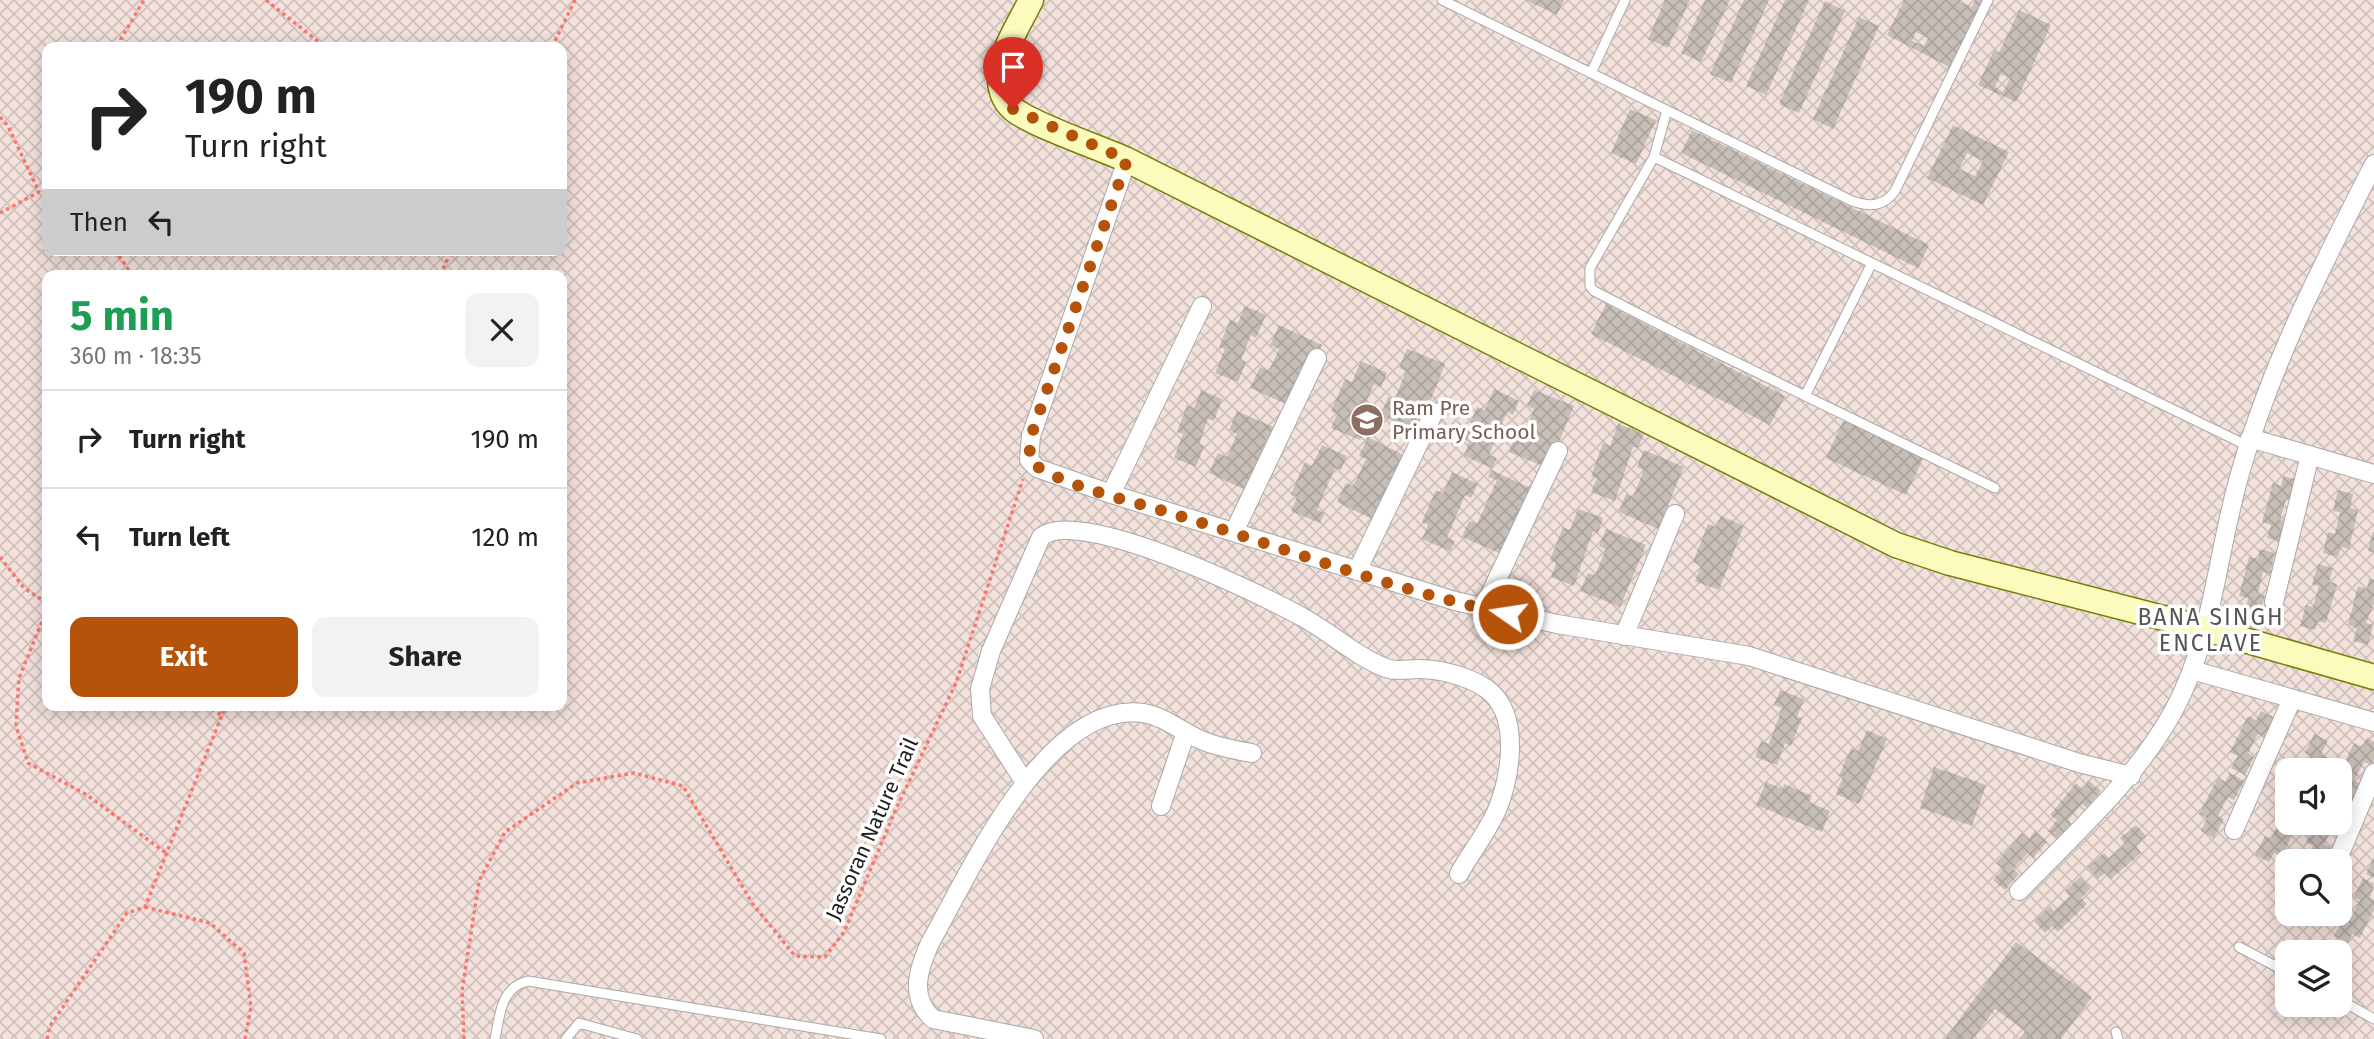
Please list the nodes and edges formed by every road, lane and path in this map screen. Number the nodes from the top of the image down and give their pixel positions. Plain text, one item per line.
1 (144, 0) edge
2 (267, 0) edge
3 (575, 0) edge
4 (1031, 0) edge
5 (1442, 0) edge
6 (1625, 0) edge
7 (1988, 0) edge
8 (121, 42) edge
9 (319, 42) edge
10 (554, 42) edge
11 (1591, 73) junction
12 (1667, 110) junction
13 (0, 117) edge
14 (1654, 157) junction
15 (1127, 160) junction
16 (2374, 164) edge
17 (39, 192) junction
18 (42, 194) edge
19 (0, 213) edge
20 (1871, 265) junction
21 (1202, 306) dead end
22 (1317, 358) dead end
23 (1805, 396) junction
24 (1434, 412) dead end
25 (2249, 442) junction
26 (1559, 451) dead end
27 (2310, 455) junction
28 (1029, 460) junction
29 (2374, 474) edge
30 (1995, 488) dead end
31 (1111, 494) junction
32 (1675, 514) dead end
33 (1234, 532) junction
34 (0, 557) edge
35 (1357, 571) junction
36 (42, 600) edge
37 (2274, 602) dead end
38 (1483, 609) junction
39 (42, 621) edge
40 (2206, 629) junction
41 (1624, 636) junction
42 (2192, 670) junction
43 (2374, 677) edge
44 (2291, 699) junction
45 (215, 711) edge
46 (223, 711) edge
47 (221, 715) junction
48 (2374, 722) edge
49 (1186, 732) junction
50 (1252, 753) dead end
51 (2374, 773) edge
52 (2131, 776) junction
53 (1024, 781) junction
54 (1161, 806) dead end
55 (2234, 830) dead end
56 (2342, 849) edge
57 (166, 853) junction
58 (1459, 874) dead end
59 (2019, 891) dead end
60 (145, 906) junction
61 (2239, 947) dead end
62 (2275, 966) edge
63 (2352, 1006) edge
64 (2374, 1018) edge
65 (47, 1039) edge
66 (245, 1039) edge
67 (464, 1039) edge
68 (495, 1039) edge
69 (566, 1039) edge
70 (637, 1039) edge
71 (881, 1039) edge
72 (1034, 1039) edge

1 - 8 path
2 - 9 path
3 - 10 path
4 - 15 street
5 - 11 lane
6 - 11 lane
7 - 12 lane
11 - 12 lane
12 - 14 lane
13 - 17 path
14 - 20 lane
14 - 23 lane
15 - 28 street
15 - 40 street
16 - 25 street
17 - 18 path
17 - 19 path
20 - 23 lane
20 - 25 lane
21 - 31 street
22 - 33 street
23 - 30 lane
24 - 35 street
25 - 27 street
25 - 40 street
26 - 38 street
27 - 29 street
27 - 37 street
28 - 31 street
28 - 67 path, Jassoran Nature Trail
31 - 33 street
32 - 41 street
33 - 35 street
34 - 36 path
35 - 38 street
38 - 41 street
39 - 57 path
40 - 42 street
40 - 43 street
41 - 52 street
42 - 44 street
42 - 52 street
44 - 48 street
44 - 55 street
45 - 47 path
46 - 47 path
47 - 57 path
49 - 50 street
49 - 53 street
49 - 54 street
51 - 56 street
52 - 59 street
53 - 58 street
53 - 72 street
57 - 60 path
60 - 65 path
60 - 66 path
61 - 62 lane
63 - 64 lane
68 - 71 lane
69 - 70 lane

